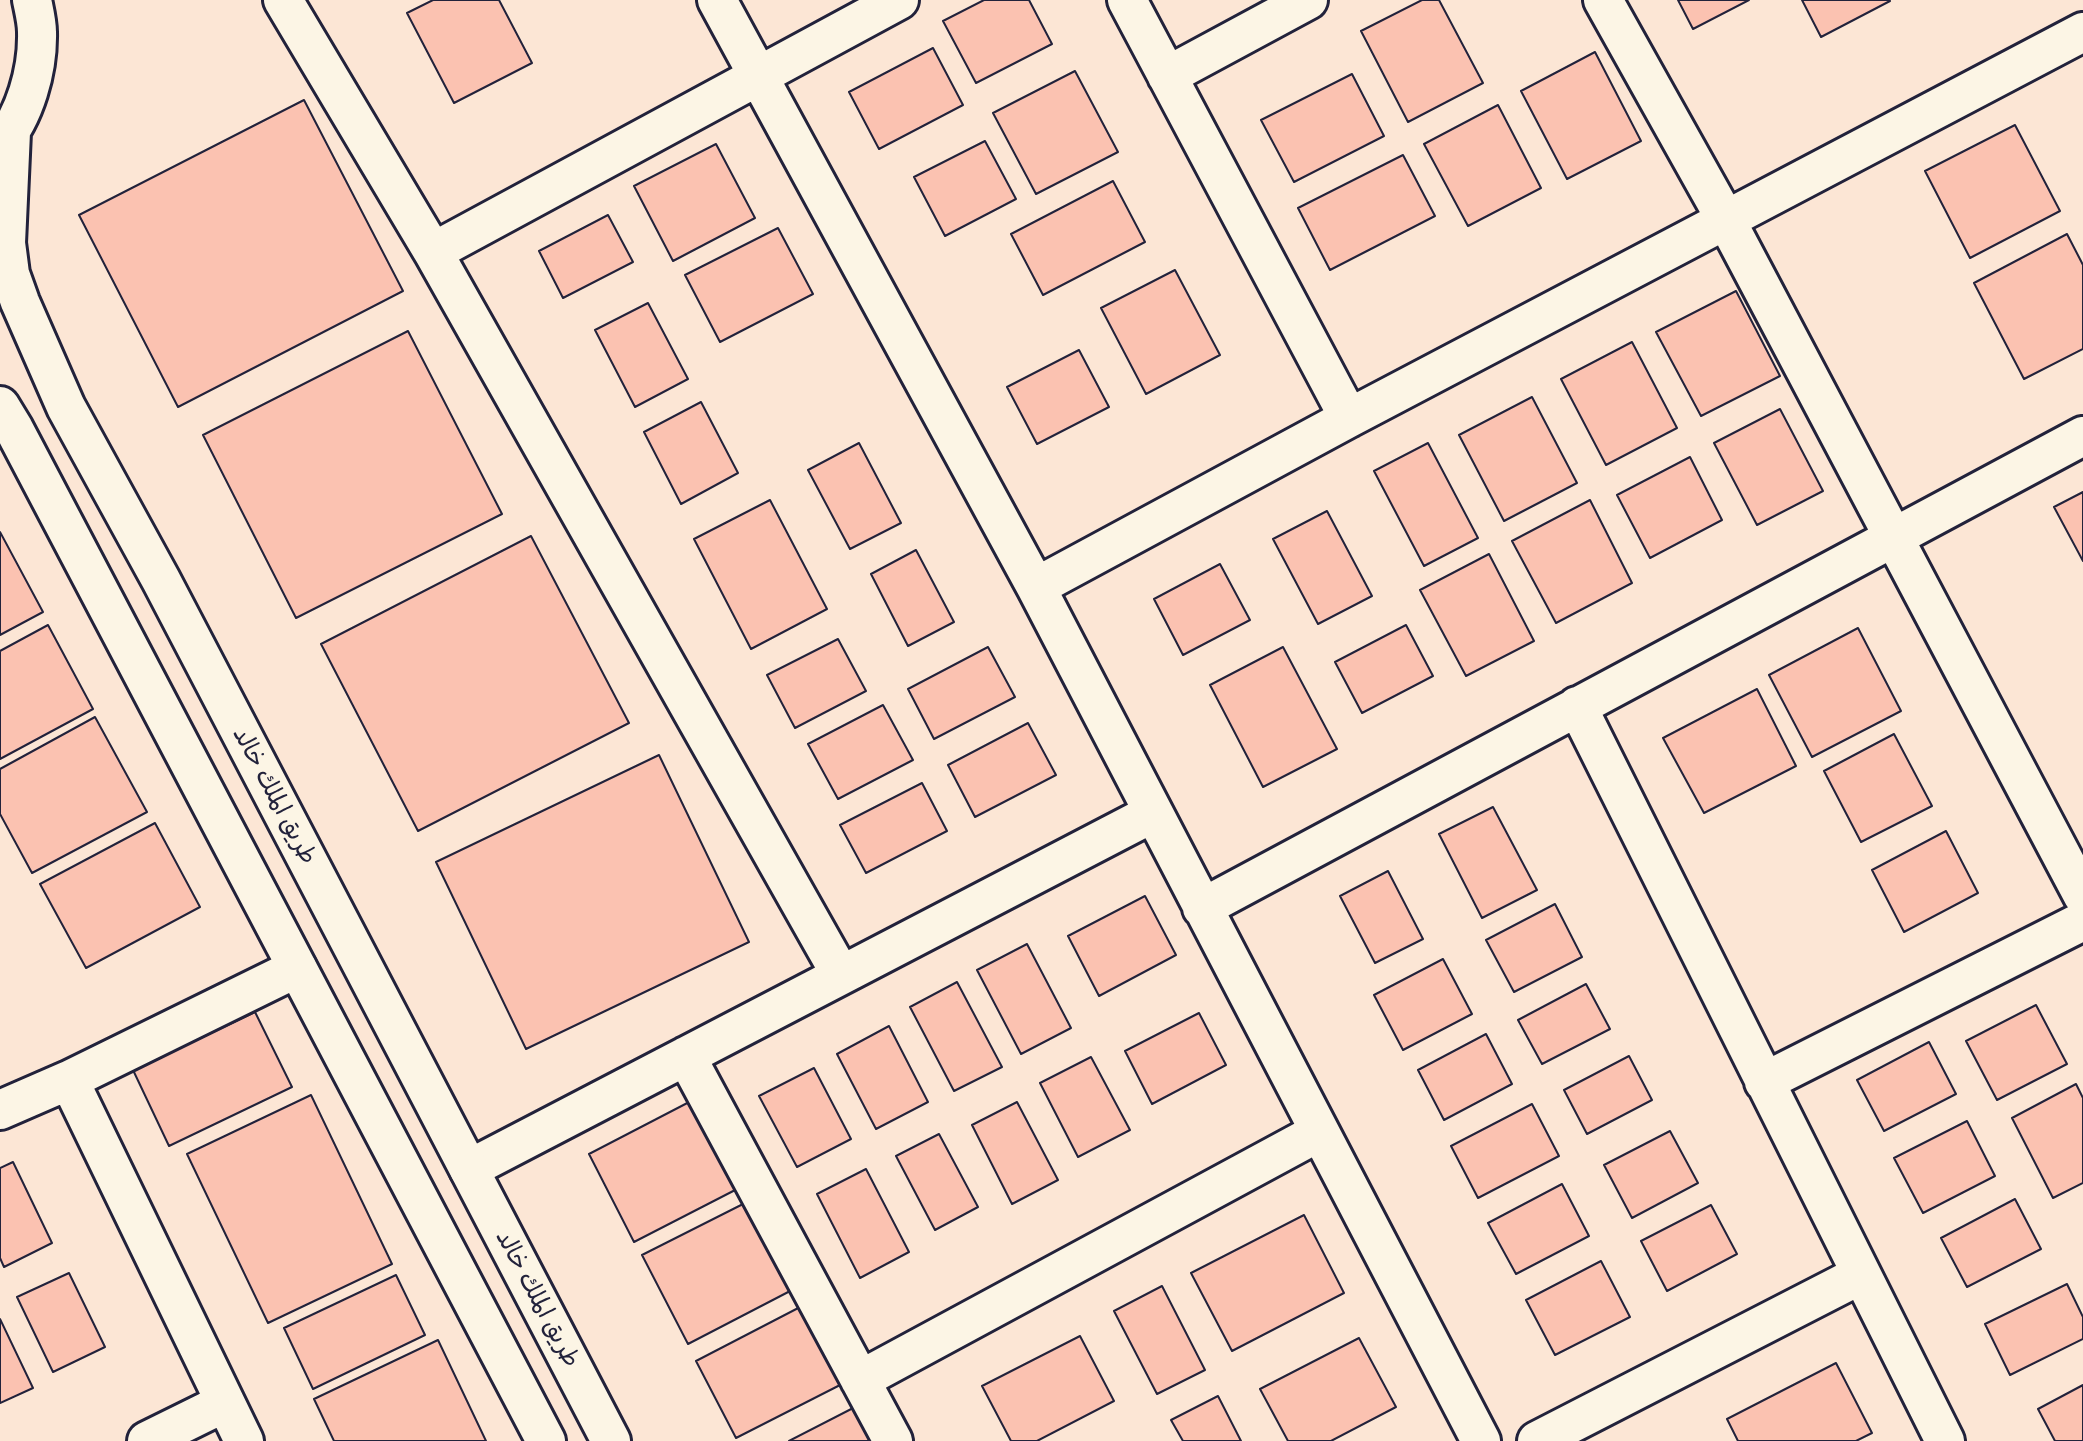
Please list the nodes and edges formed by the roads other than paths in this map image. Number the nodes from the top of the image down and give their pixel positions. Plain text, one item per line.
1 (32, 0) edge
2 (283, 0) edge
3 (717, 0) edge
4 (900, 0) edge
5 (1127, 0) edge
6 (1308, 0) edge
7 (1603, 0) edge
8 (2081, 39) edge
9 (758, 76) junction
10 (1167, 76) junction
11 (5, 139) edge
12 (1726, 220) junction
13 (433, 252) junction
14 (5, 273) edge
15 (0, 406) edge
16 (1349, 418) junction
17 (2083, 436) edge
18 (1893, 536) junction
19 (1036, 587) junction
20 (1577, 706) junction
21 (1153, 813) junction
22 (2083, 896) edge
23 (1202, 908) junction
24 (2083, 920) edge
25 (297, 968) junction
26 (841, 975) junction
27 (686, 1056) junction
28 (69, 1080) junction
29 (1764, 1082) junction
30 (0, 1110) edge
31 (1319, 1132) junction
32 (469, 1169) junction
33 (1860, 1275) junction
34 (860, 1380) junction
35 (224, 1403) junction
36 (147, 1441) edge
37 (244, 1441) edge
38 (546, 1441) edge
39 (611, 1441) edge
40 (893, 1441) edge
41 (1481, 1441) edge
42 (1537, 1441) edge
43 (1945, 1441) edge

1 - 11 street
2 - 13 street
3 - 9 street
4 - 9 street
5 - 10 street
6 - 10 street
7 - 12 street
8 - 12 street
9 - 13 street
9 - 19 street
10 - 16 street
11 - 14 street, طريق الملك خالد
12 - 16 street
12 - 18 street
13 - 26 street
14 - 32 street, طريق الملك خالد
15 - 25 street
16 - 19 street
17 - 18 street
18 - 20 street
18 - 22 street
19 - 21 street
20 - 23 street
20 - 29 street
21 - 23 street
21 - 26 street
23 - 31 street
24 - 29 street
25 - 28 street
25 - 38 street
26 - 27 street
27 - 32 street
27 - 34 street
28 - 30 street
28 - 35 street
29 - 33 street
31 - 34 street
31 - 41 street
32 - 39 street, طريق الملك خالد
33 - 42 street
33 - 43 street
34 - 40 street
35 - 36 street
35 - 37 street

